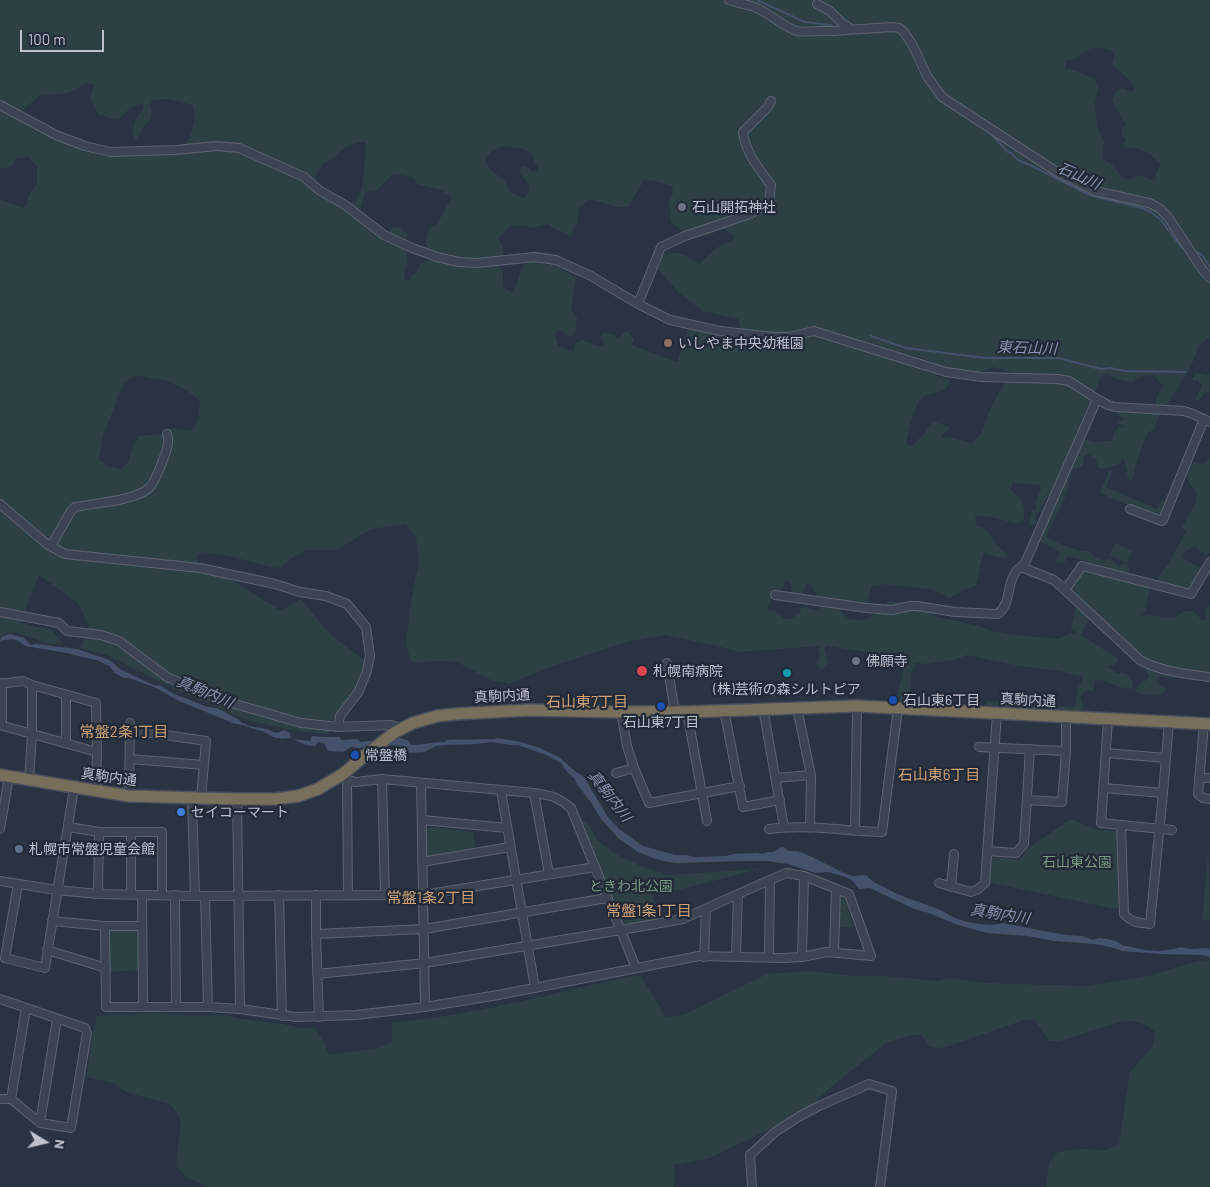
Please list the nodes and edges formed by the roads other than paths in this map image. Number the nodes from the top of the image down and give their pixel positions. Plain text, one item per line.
1 (729, 0) edge
2 (817, 4) dead end
3 (844, 30) junction
4 (771, 101) dead end
5 (0, 106) edge
6 (1210, 278) edge
7 (638, 304) junction
8 (1097, 399) junction
9 (1207, 421) edge
10 (167, 434) dead end
11 (0, 504) edge
12 (1130, 509) dead end
13 (51, 546) junction
14 (1210, 562) edge
15 (1021, 567) junction
16 (1065, 590) junction
17 (775, 595) dead end
18 (0, 612) edge
19 (667, 663) dead end
20 (1210, 677) edge
21 (1, 684) edge
22 (32, 685) junction
23 (66, 695) junction
24 (857, 706) junction
25 (763, 708) junction
26 (798, 708) junction
27 (898, 708) junction
28 (724, 710) junction
29 (621, 712) junction
30 (681, 712) junction
31 (997, 713) junction
32 (1066, 716) junction
33 (1108, 719) junction
34 (1169, 722) junction
35 (1207, 724) edge
36 (1, 725) edge
37 (338, 727) junction
38 (398, 730) junction
39 (32, 734) junction
40 (66, 743) junction
41 (979, 747) dead end
42 (994, 748) junction
43 (1030, 749) junction
44 (1066, 751) junction
45 (98, 752) junction
46 (1106, 754) junction
47 (1166, 758) junction
48 (130, 759) junction
49 (204, 765) junction
50 (634, 768) junction
51 (616, 773) dead end
52 (811, 775) junction
53 (4, 776) edge
54 (345, 777) junction
55 (776, 778) junction
56 (1200, 778) junction
57 (1210, 778) edge
58 (382, 779) junction
59 (29, 780) junction
60 (421, 783) junction
61 (740, 786) junction
62 (74, 788) junction
63 (1103, 788) junction
64 (96, 791) junction
65 (501, 791) junction
66 (534, 793) junction
67 (1163, 793) junction
68 (702, 794) junction
69 (130, 796) junction
70 (197, 798) junction
71 (237, 799) junction
72 (1210, 799) edge
73 (780, 800) junction
74 (1027, 800) junction
75 (422, 820) junction
76 (707, 822) dead end
77 (1121, 825) junction
78 (68, 827) junction
79 (784, 827) junction
80 (507, 828) junction
81 (810, 828) junction
82 (0, 829) edge
83 (769, 829) dead end
84 (1160, 829) junction
85 (1172, 830) dead end
86 (855, 831) junction
87 (99, 832) junction
88 (131, 832) junction
89 (510, 846) junction
90 (987, 851) junction
91 (954, 854) dead end
92 (422, 862) junction
93 (595, 867) junction
94 (549, 874) junction
95 (804, 876) junction
96 (516, 879) junction
97 (770, 880) junction
98 (0, 881) edge
99 (939, 883) dead end
100 (18, 884) junction
101 (951, 887) junction
102 (836, 889) junction
103 (57, 890) junction
104 (98, 894) junction
105 (131, 894) junction
106 (738, 894) junction
107 (142, 895) junction
108 (162, 895) junction
109 (238, 895) junction
110 (279, 895) junction
111 (316, 895) junction
112 (348, 895) junction
113 (385, 895) junction
114 (423, 895) junction
115 (175, 896) junction
116 (195, 896) junction
117 (205, 896) junction
118 (607, 898) junction
119 (706, 909) junction
120 (521, 912) junction
121 (52, 921) junction
122 (105, 926) junction
123 (142, 926) junction
124 (424, 929) junction
125 (621, 930) junction
126 (316, 934) junction
127 (527, 945) junction
128 (47, 950) junction
129 (834, 952) junction
130 (704, 956) junction
131 (736, 957) junction
132 (802, 957) junction
133 (769, 958) junction
134 (425, 963) junction
135 (106, 968) junction
136 (636, 968) junction
137 (317, 974) junction
138 (535, 988) junction
139 (0, 999) edge
140 (144, 1006) junction
141 (176, 1007) junction
142 (208, 1007) junction
143 (425, 1007) junction
144 (26, 1008) junction
145 (240, 1010) junction
146 (282, 1016) junction
147 (318, 1017) junction
148 (57, 1019) junction
149 (0, 1099) edge
150 (11, 1099) junction
151 (40, 1123) junction
152 (752, 1187) edge
153 (880, 1187) edge

1 - 3 street
2 - 3 street
3 - 6 street
4 - 7 street
5 - 7 street
7 - 8 street
8 - 9 street
8 - 15 street
9 - 12 street
10 - 13 street
11 - 13 street
13 - 37 street
14 - 16 street
15 - 16 street
15 - 17 street
16 - 20 street
18 - 37 street
19 - 30 street
21 - 22 street
21 - 36 street
22 - 23 street
22 - 39 street
23 - 40 street
23 - 45 street
24 - 26 highway, 真駒内通
24 - 27 highway, 真駒内通
24 - 86 street
25 - 26 highway, 真駒内通
25 - 28 highway, 真駒内通
25 - 55 street
26 - 52 street
27 - 31 highway, 真駒内通
27 - 86 street
28 - 30 highway, 真駒内通
28 - 61 street
29 - 30 highway, 真駒内通
29 - 38 highway, 真駒内通
29 - 50 street
30 - 68 street
31 - 32 highway, 真駒内通
31 - 42 street
32 - 33 highway, 真駒内通
32 - 44 street
33 - 34 highway, 真駒内通
33 - 46 street
34 - 35 highway, 真駒内通
34 - 47 street
35 - 56 street
36 - 39 street
37 - 38 street
38 - 54 highway, 真駒内通
39 - 40 street
39 - 59 street
40 - 45 street
41 - 42 street
42 - 43 street
42 - 90 street
43 - 44 street
43 - 74 street
44 - 74 street
45 - 64 street
46 - 47 street
46 - 63 street
47 - 67 street
48 - 49 street
48 - 49 street
48 - 69 street
49 - 70 street
50 - 51 street
50 - 68 street
52 - 55 street
52 - 81 street
53 - 59 highway, 真駒内通
53 - 82 street
54 - 58 street
54 - 71 highway, 真駒内通
54 - 112 street
55 - 73 street
56 - 57 street
56 - 72 street
58 - 60 street
58 - 113 street
59 - 62 highway, 真駒内通
60 - 65 street
60 - 75 street
61 - 68 street
61 - 73 street
62 - 64 highway, 真駒内通
62 - 78 street
63 - 67 street
63 - 77 street
64 - 69 highway, 真駒内通
65 - 66 street
65 - 80 street
66 - 93 street
66 - 94 street
67 - 84 street
68 - 76 street
69 - 70 highway, 真駒内通
70 - 71 highway, 真駒内通
70 - 116 street
71 - 109 street
73 - 79 street
74 - 90 street
75 - 80 street
75 - 92 street
77 - 84 street
77 - 84 street
78 - 87 street
78 - 103 street
79 - 81 street
79 - 83 street
80 - 89 street
81 - 86 street
84 - 85 street
87 - 88 street
87 - 104 street
88 - 105 street
88 - 108 street
89 - 92 street
89 - 96 street
90 - 101 street
91 - 101 street
92 - 114 street
93 - 94 street
93 - 118 street
94 - 96 street
95 - 97 street
95 - 102 street
95 - 132 street
96 - 114 street
96 - 120 street
97 - 106 street
97 - 133 street
98 - 100 street
99 - 101 street
100 - 103 street
100 - 128 street
102 - 129 street
102 - 129 street
103 - 104 street
103 - 121 street
104 - 105 street
105 - 107 street
106 - 119 street
106 - 131 street
107 - 108 street
107 - 123 street
108 - 115 street
109 - 110 street
109 - 117 street
109 - 145 street
110 - 111 street
110 - 146 street
111 - 112 street
111 - 126 street
112 - 113 street
113 - 114 street
114 - 124 street
115 - 116 street
115 - 141 street
116 - 117 street
117 - 142 street
118 - 120 street
118 - 125 street
119 - 125 street
119 - 130 street
120 - 124 street
120 - 127 street
121 - 122 street
121 - 128 street
122 - 123 street
122 - 135 street
123 - 140 street
124 - 126 street
124 - 134 street
125 - 127 street
125 - 136 street
126 - 137 street
127 - 134 street
127 - 138 street
128 - 135 street
129 - 132 street
130 - 131 street
130 - 136 street
131 - 133 street
132 - 133 street
134 - 137 street
134 - 143 street
135 - 140 street
136 - 138 street
137 - 147 street
138 - 143 street
139 - 144 street
140 - 141 street
141 - 142 street
142 - 145 street
143 - 147 street
144 - 148 street
144 - 150 street
145 - 146 street
146 - 147 street
148 - 151 street
148 - 151 street
149 - 150 street
150 - 151 street
152 - 153 street

